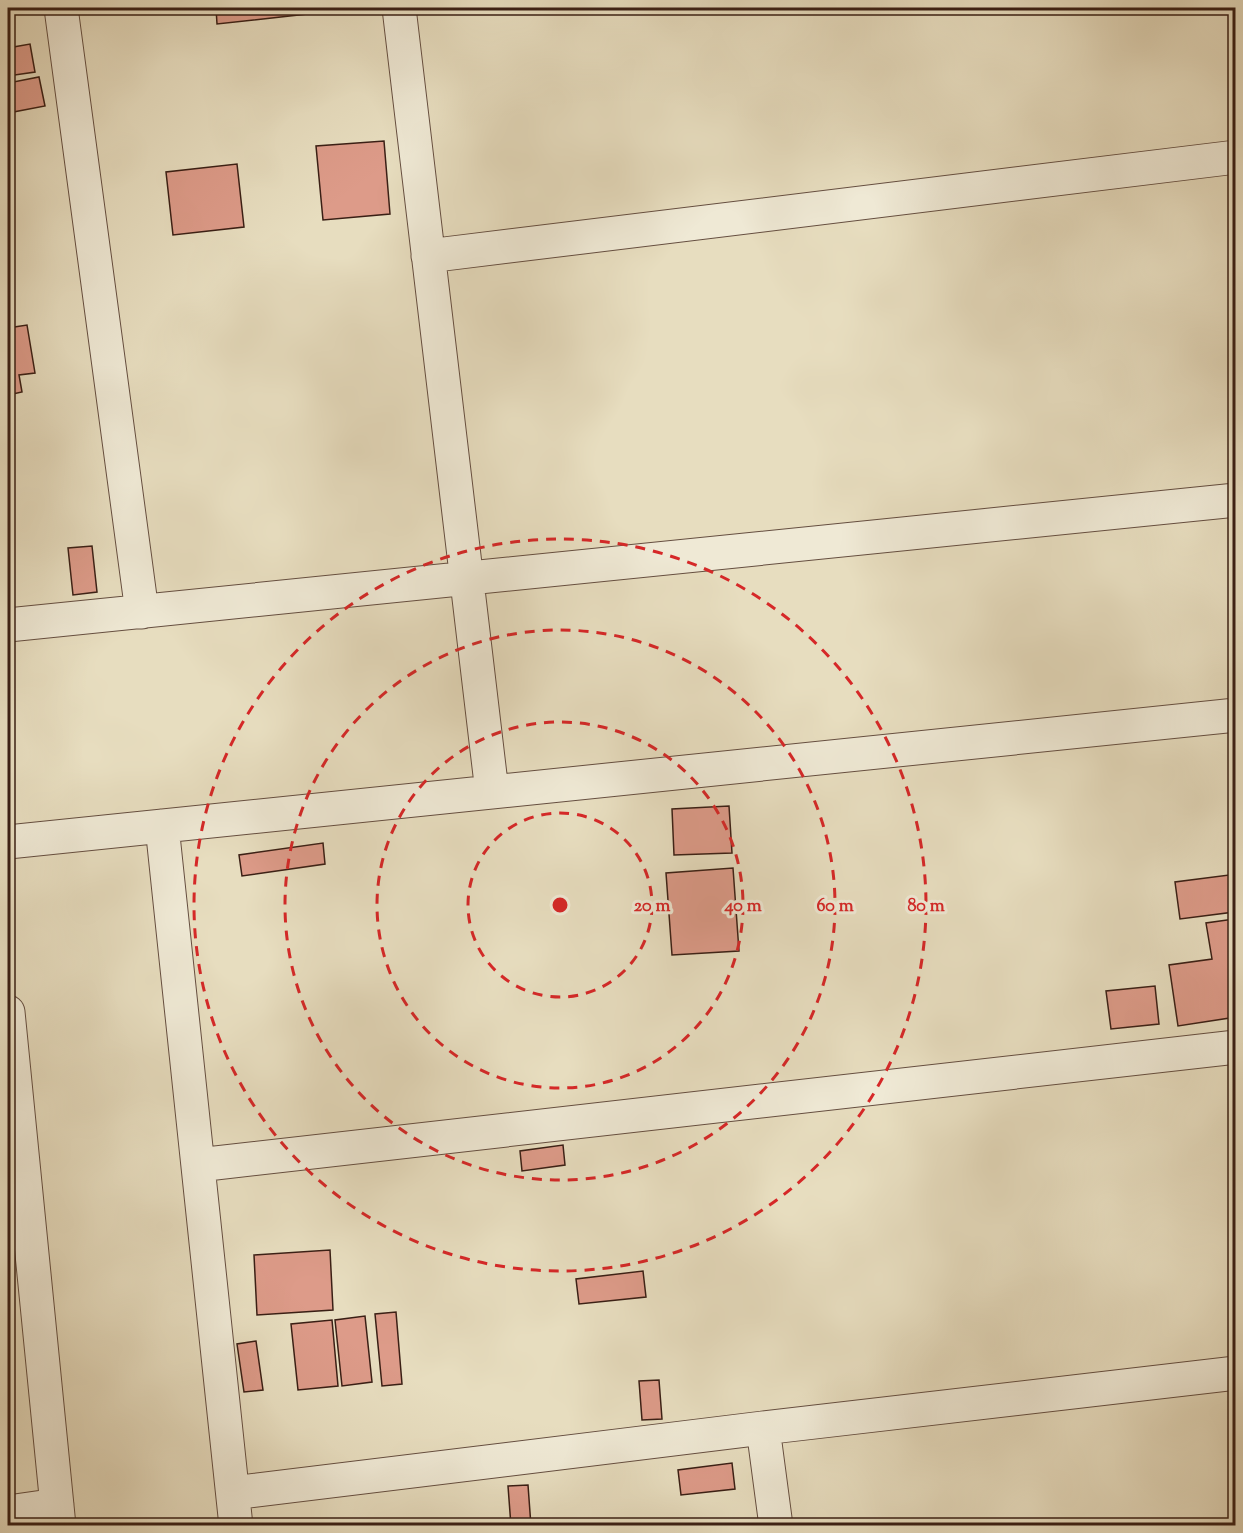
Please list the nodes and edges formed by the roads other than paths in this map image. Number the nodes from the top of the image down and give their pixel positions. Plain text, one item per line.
1 (60, 8) edge
2 (399, 8) edge
3 (1236, 157) edge
4 (428, 256) junction
5 (1236, 500) edge
6 (466, 579) junction
7 (142, 612) junction
8 (8, 625) edge
9 (1236, 715) edge
10 (492, 792) junction
11 (162, 826) junction
12 (8, 842) edge
13 (8, 1012) edge
14 (1236, 1047) edge
15 (198, 1165) junction
16 (17, 1196) edge
17 (1236, 1373) edge
18 (763, 1428) junction
19 (233, 1493) junction
20 (8, 1512) edge
21 (58, 1515) edge
22 (236, 1526) edge
23 (776, 1526) edge

1 - 7 street
2 - 4 street
3 - 4 street
4 - 6 street
5 - 6 street
6 - 7 street
6 - 10 street
7 - 8 street
9 - 10 street
10 - 11 street
11 - 12 street
11 - 15 street
13 - 16 street
14 - 15 street
15 - 19 street
16 - 21 street
17 - 18 street
18 - 19 street
18 - 23 street
19 - 22 street
20 - 21 street

